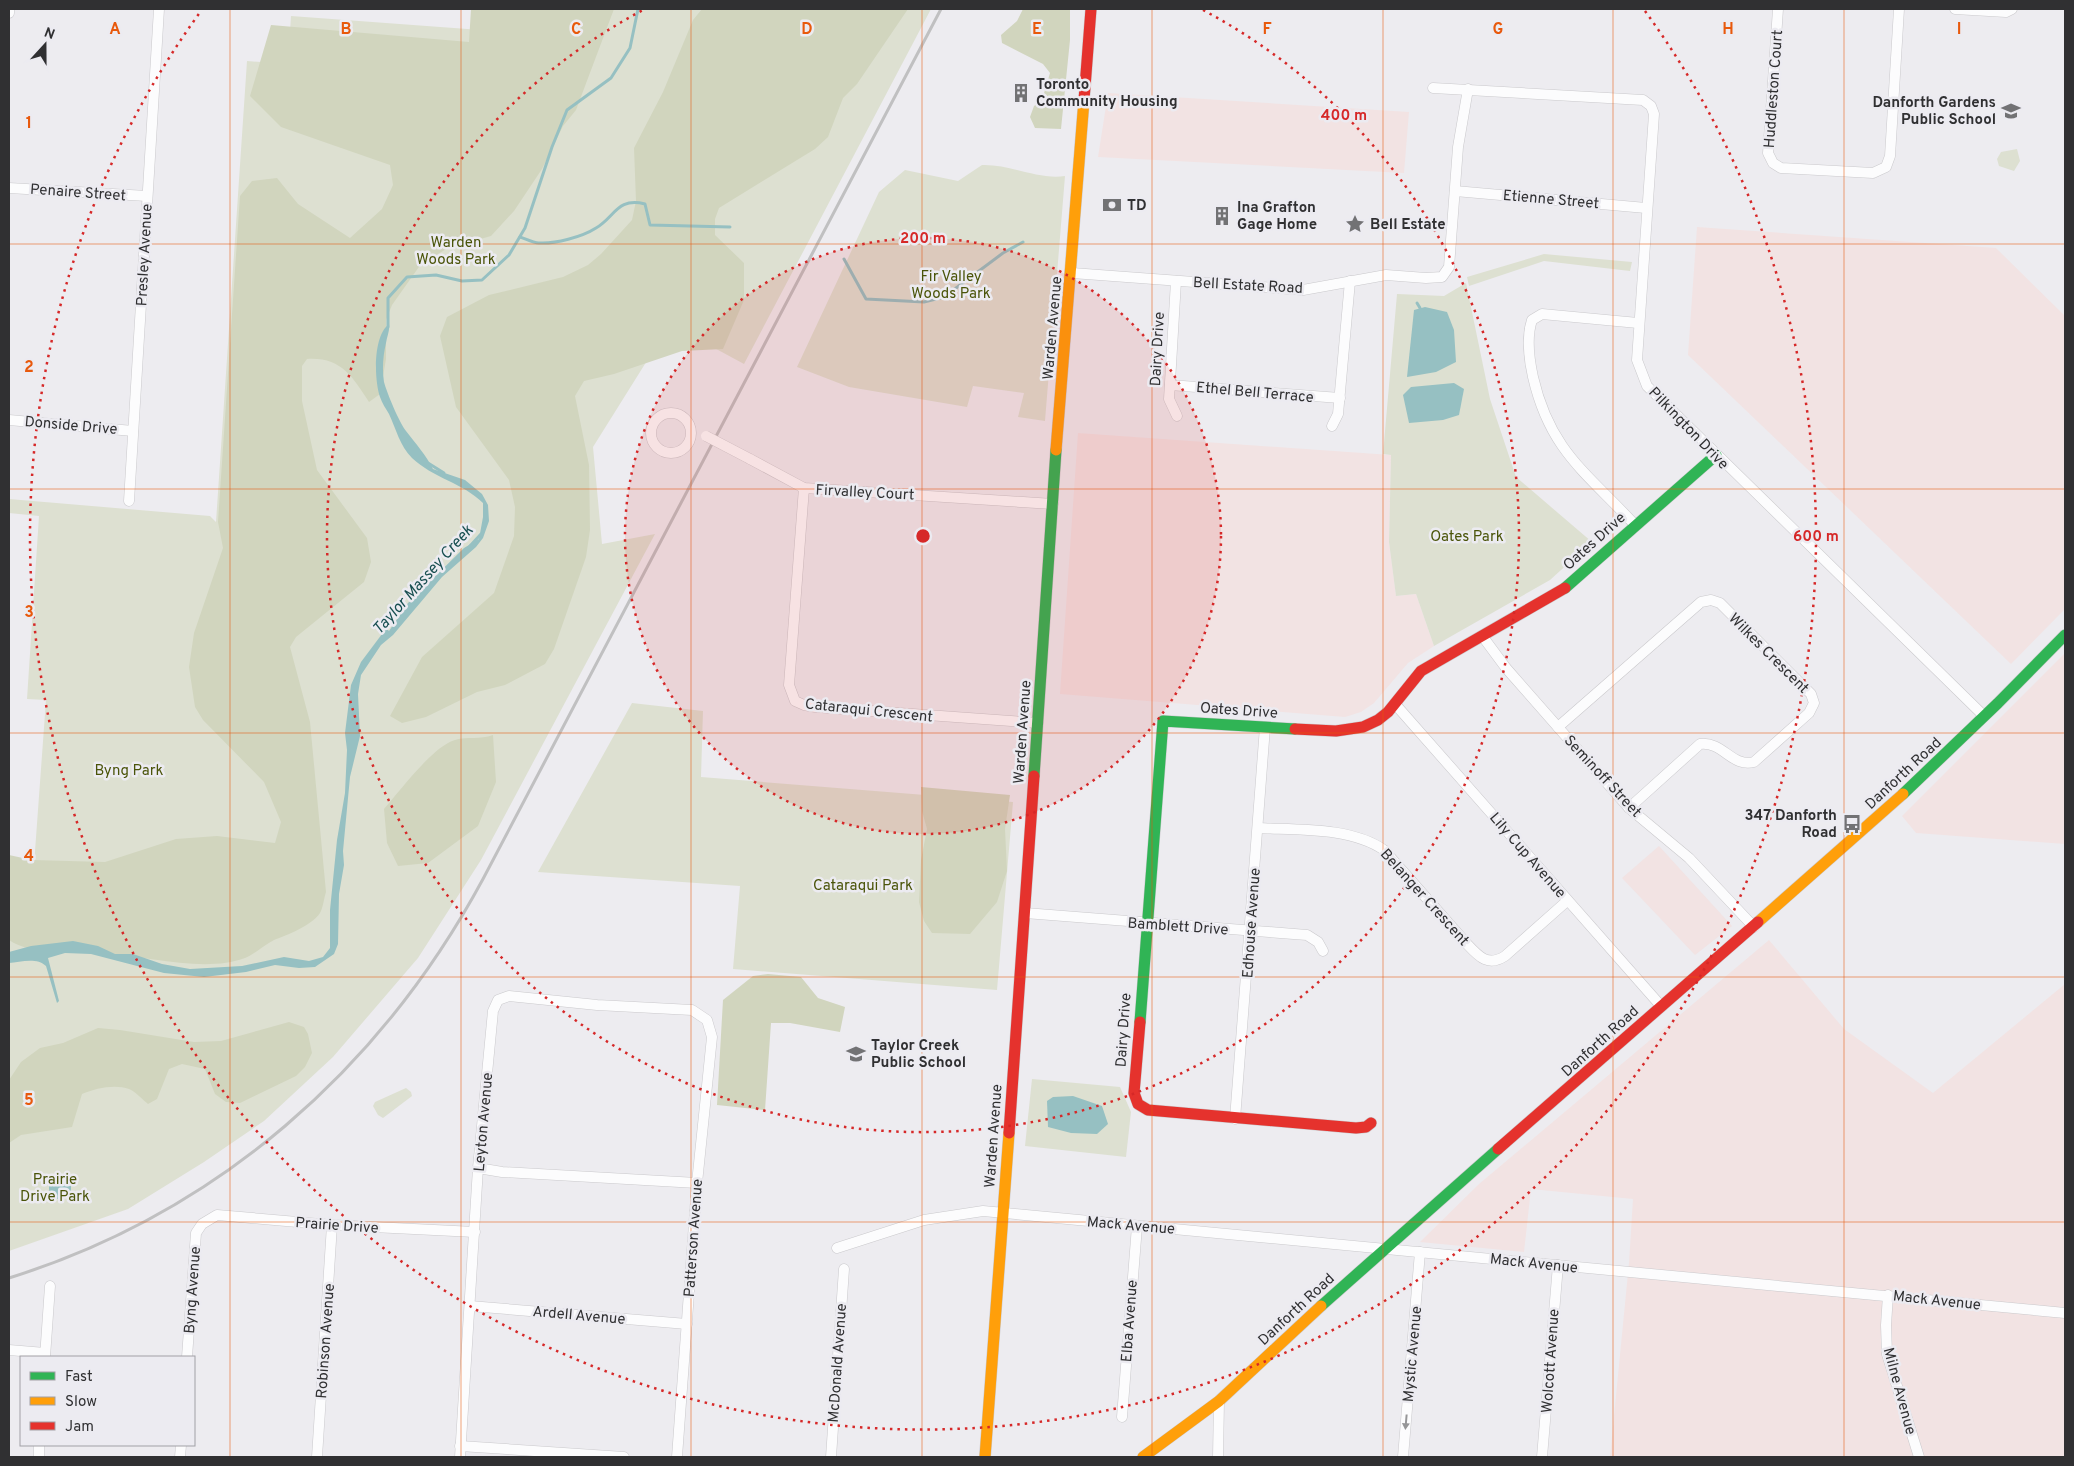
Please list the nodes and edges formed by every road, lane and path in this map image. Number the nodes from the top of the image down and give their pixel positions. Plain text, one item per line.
1 (9, 9) edge
2 (159, 9) edge
3 (1091, 9) edge
4 (1778, 9) edge
5 (1899, 9) edge
6 (1955, 9) edge
7 (2012, 9) edge
8 (9, 13) edge
9 (1433, 88) dead end
10 (1468, 89) junction
11 (9, 188) edge
12 (1455, 191) junction
13 (147, 196) junction
14 (1646, 208) junction
15 (1072, 274) junction
16 (1176, 281) junction
17 (1350, 281) junction
18 (1638, 323) junction
19 (1170, 385) junction
20 (1340, 398) junction
21 (1177, 416) dead end
22 (9, 420) edge
23 (1332, 426) dead end
24 (691, 428) junction
25 (133, 431) junction
26 (1716, 455) junction
27 (804, 488) junction
28 (128, 501) dead end
29 (1053, 504) junction
30 (1635, 525) junction
31 (2065, 635) edge
32 (1483, 637) junction
33 (1395, 704) junction
34 (1984, 716) junction
35 (1163, 721) joint
36 (1038, 722) junction
37 (1266, 727) junction
38 (1558, 727) junction
39 (1629, 808) junction
40 (1258, 828) junction
41 (1567, 902) junction
42 (1025, 914) junction
43 (1146, 924) junction
44 (1754, 927) junction
45 (1250, 930) junction
46 (1323, 951) dead end
47 (1661, 1006) junction
48 (707, 1020) joint
49 (1235, 1119) junction
50 (1371, 1123) dead end
51 (478, 1168) junction
52 (697, 1183) junction
53 (1003, 1213) junction
54 (202, 1224) joint
55 (332, 1226) junction
56 (1136, 1226) junction
57 (475, 1232) junction
58 (1386, 1247) junction
59 (837, 1248) dead end
60 (1420, 1252) junction
61 (1558, 1265) junction
62 (844, 1269) dead end
63 (50, 1286) dead end
64 (1888, 1295) junction
65 (470, 1306) junction
66 (2065, 1313) edge
67 (687, 1324) junction
68 (9, 1350) edge
69 (45, 1355) edge
70 (187, 1356) edge
71 (1219, 1401) junction
72 (1122, 1417) dead end
73 (460, 1446) junction
74 (317, 1457) edge
75 (460, 1457) edge
76 (624, 1457) edge
77 (677, 1457) edge
78 (831, 1457) edge
79 (985, 1457) edge
80 (1143, 1457) edge
81 (1218, 1457) edge
82 (1403, 1457) edge
83 (1542, 1457) edge
84 (1918, 1457) edge

1 - 8 street
2 - 13 street, Presley Avenue
3 - 15 main road, Warden Avenue
4 - 5 street, Huddleston Court
6 - 7 street
9 - 10 street, Pilkington Drive
10 - 12 street, Bell Estate Road
10 - 14 street, Pilkington Drive
11 - 13 street, Penaire Street
12 - 14 street, Etienne Street
12 - 17 street, Bell Estate Road
13 - 25 street, Presley Avenue
14 - 18 street, Pilkington Drive
15 - 16 street, Bell Estate Road
15 - 29 main road, Warden Avenue
16 - 17 street, Bell Estate Road
16 - 19 street, Dairy Drive
17 - 20 street
18 - 26 street, Pilkington Drive
18 - 30 street
19 - 20 street, Ethel Bell Terrace
19 - 21 street, Dairy Drive
20 - 23 street
22 - 25 street, Donside Drive
24 - 24 street, Firvalley Court
24 - 27 street, Firvalley Court, bridge
25 - 28 street, Presley Avenue
26 - 30 main road, Oates Drive
26 - 34 street, Pilkington Drive
27 - 29 street, Firvalley Court
27 - 36 street, Cataraqui Crescent
29 - 36 main road, Warden Avenue
30 - 32 main road, Oates Drive
31 - 34 main road, Danforth Road
32 - 33 main road, Oates Drive
32 - 38 street, Seminoff Street
33 - 37 main road, Oates Drive
33 - 41 street, Lily Cup Avenue
34 - 44 main road, Danforth Road
35 - 37 main road, Oates Drive
35 - 43 main road, Dairy Drive
36 - 42 main road, Warden Avenue
37 - 40 street, Edhouse Avenue
38 - 39 street, Seminoff Street
38 - 39 street, Wilkes Crescent
39 - 44 street, Seminoff Street
40 - 41 street, Belanger Crescent
40 - 45 street, Edhouse Avenue
41 - 47 street, Lily Cup Avenue
42 - 43 street, Bamblett Drive
42 - 53 main road, Warden Avenue
43 - 45 street, Bamblett Drive
43 - 49 main road, Dairy Drive
44 - 47 main road, Danforth Road
45 - 46 street, Bamblett Drive
45 - 49 street, Edhouse Avenue
47 - 58 main road, Danforth Road
48 - 51 street, Leyton Avenue
48 - 52 street, Patterson Avenue
49 - 50 main road, Dairy Drive
51 - 52 street
51 - 57 street, Leyton Avenue
52 - 67 street, Patterson Avenue
53 - 56 street, Mack Avenue
53 - 59 street, Mack Avenue
53 - 79 main road, Warden Avenue
54 - 55 street, Prairie Drive
54 - 70 street, Byng Avenue
55 - 57 street, Prairie Drive
55 - 74 street, Robinson Avenue
56 - 58 street, Mack Avenue
56 - 72 street, Elba Avenue
57 - 65 street, Leyton Avenue
58 - 60 street, Mack Avenue
58 - 71 main road, Danforth Road
60 - 61 street, Mack Avenue
60 -> 82 street, Mystic Avenue
61 - 64 street, Mack Avenue
61 - 83 street, Wolcott Avenue
62 - 78 street, McDonald Avenue
63 - 69 street
64 - 66 street, Mack Avenue
64 - 84 street, Milne Avenue
65 - 67 street, Ardell Avenue
65 - 73 street, Leyton Avenue
67 - 77 street, Patterson Avenue
68 - 69 street
71 - 80 main road, Danforth Road
71 - 81 street
73 - 75 street, Leyton Avenue
73 - 76 street

